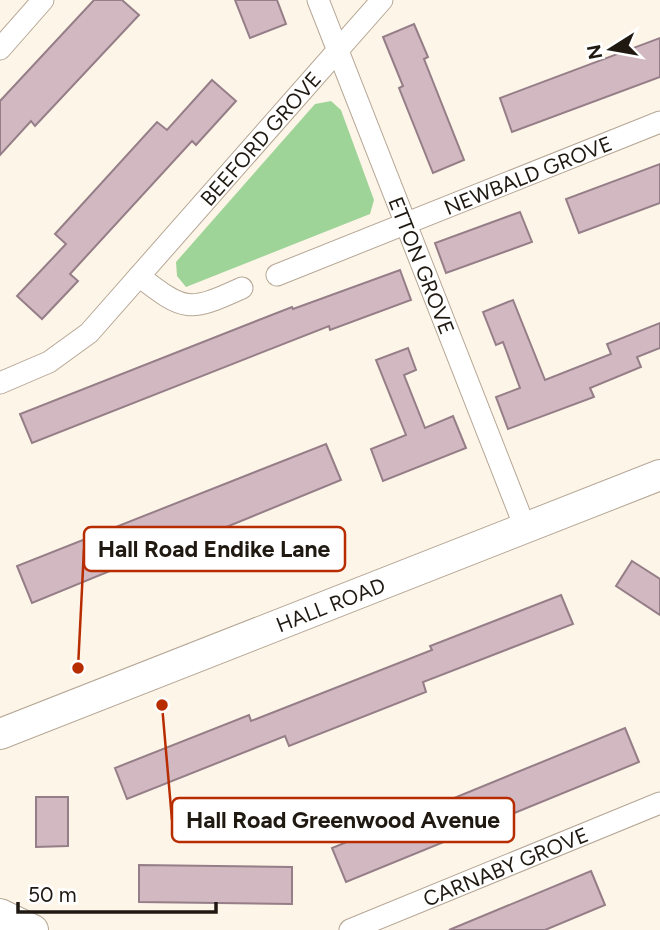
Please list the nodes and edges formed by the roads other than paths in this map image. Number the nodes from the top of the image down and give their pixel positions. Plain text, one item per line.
1 (43, 0) edge
2 (318, 0) edge
3 (382, 0) edge
4 (338, 48) junction
5 (0, 49) edge
6 (660, 122) edge
7 (406, 222) junction
8 (276, 275) dead end
9 (139, 276) junction
10 (242, 288) dead end
11 (0, 383) edge
12 (660, 475) edge
13 (526, 530) junction
14 (0, 734) edge
15 (660, 803) edge
16 (0, 914) edge
17 (33, 930) edge
18 (350, 930) edge

1 - 5 street
2 - 4 street, ETTON GROVE
3 - 4 street, BEEFORD GROVE
4 - 7 street, ETTON GROVE
4 - 9 street, BEEFORD GROVE
6 - 7 street, NEWBALD GROVE
7 - 8 street, NEWBALD GROVE
7 - 13 street, ETTON GROVE
9 - 10 street
9 - 11 street
12 - 13 street, HALL ROAD
13 - 14 street, HALL ROAD
15 - 18 street, CARNABY GROVE
16 - 17 street

